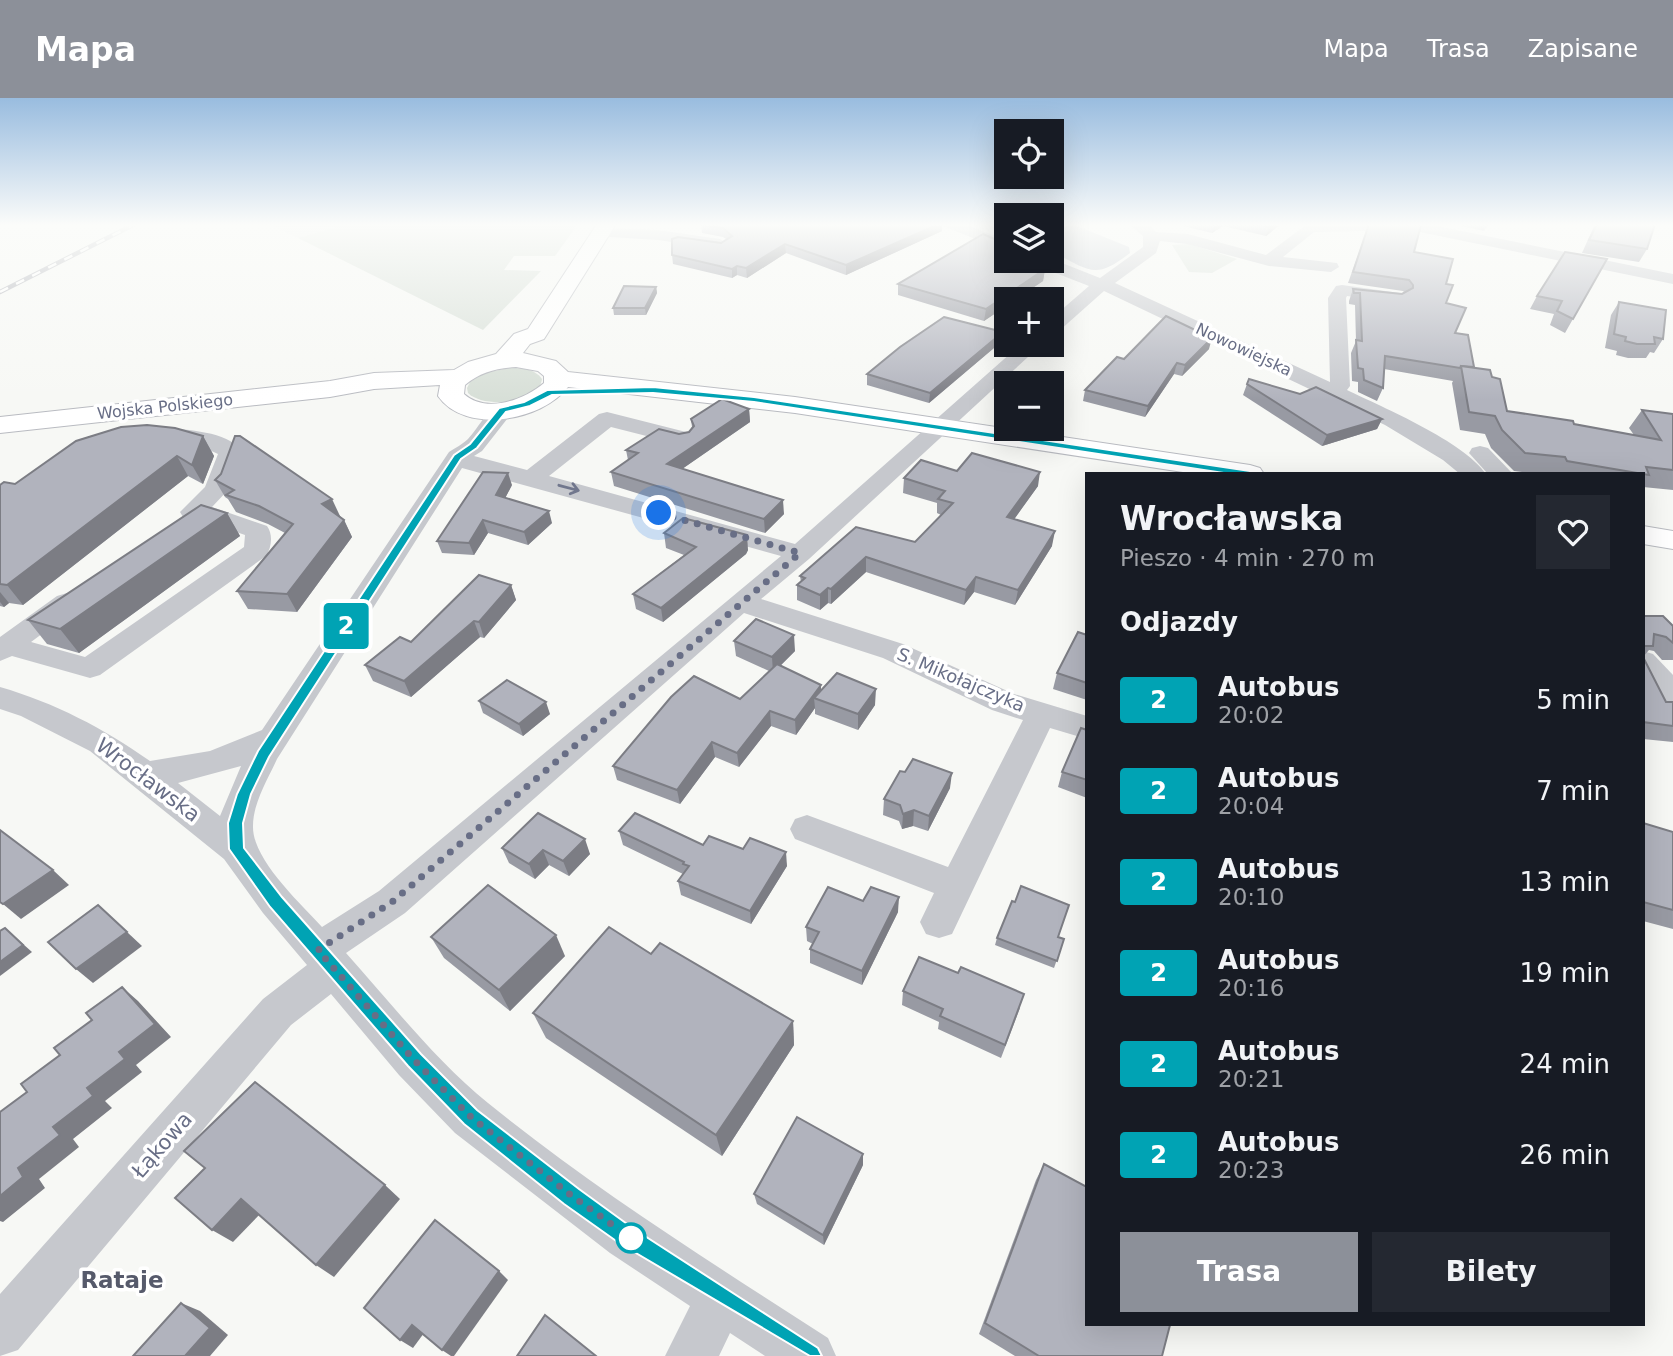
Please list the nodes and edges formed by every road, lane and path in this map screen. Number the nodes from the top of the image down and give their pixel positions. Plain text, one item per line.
1 (568, 283) edge
2 (1099, 283) edge
3 (1102, 284) junction
4 (1397, 298) edge
5 (1064, 317) edge
6 (536, 334) junction
7 (1018, 357) edge
8 (503, 361) junction
9 (535, 361) junction
10 (554, 385) junction
11 (1331, 390) junction
12 (460, 394) junction
13 (503, 410) junction
14 (0, 425) edge
15 (941, 426) junction
16 (143, 435) edge
17 (682, 438) edge
18 (456, 459) junction
19 (1477, 463) edge
20 (1237, 472) edge
21 (1497, 472) edge
22 (531, 478) junction
23 (1645, 535) edge
24 (1673, 540) edge
25 (800, 553) junction
26 (85, 589) edge
27 (740, 602) junction
28 (4, 648) edge
29 (1645, 664) edge
30 (1673, 695) edge
31 (0, 698) edge
32 (1041, 714) junction
33 (1085, 726) edge
34 (272, 739) junction
35 (144, 774) junction
36 (807, 829) dead end
37 (237, 849) junction
38 (956, 886) junction
39 (939, 922) dead end
40 (326, 959) junction
41 (722, 1298) junction
42 (0, 1332) edge
43 (691, 1356) edge
44 (810, 1356) edge

1 - 6 main road
2 - 3 street, Nowowiejska
3 - 5 street
3 - 11 street, Nowowiejska
4 - 11 street
6 - 8 main road
6 - 9 main road
7 - 15 street, Łąkowa
8 - 9 main road
8 - 12 main road
9 - 10 main road
10 - 13 main road, Wojska Polskiego
10 - 15 main road
11 - 19 street, Nowowiejska
12 - 13 main road, Wojska Polskiego
12 - 14 main road, Wojska Polskiego
12 - 18 street
13 - 18 street
15 - 20 main road
15 - 25 street, Łąkowa
16 - 28 street
17 - 22 street
18 - 22 street
18 - 34 street
19 - 21 street, Nowowiejska
22 -> 25 street
23 - 24 main road
25 - 27 street, Łąkowa
26 - 28 street
27 - 32 street, S. Mikołajczyka
27 - 40 street, Łąkowa
29 - 30 street
31 - 35 street, Wrocławska
32 - 33 street
32 - 38 street, S. Mikołajczyka
34 - 35 street
34 - 37 street
35 - 37 street, Wrocławska
36 - 38 street
37 - 40 street, Wrocławska
38 - 39 street, S. Mikołajczyka
40 - 41 street, Wrocławska
40 - 42 street, Łąkowa
41 - 43 street
41 - 44 street, Wrocławska

